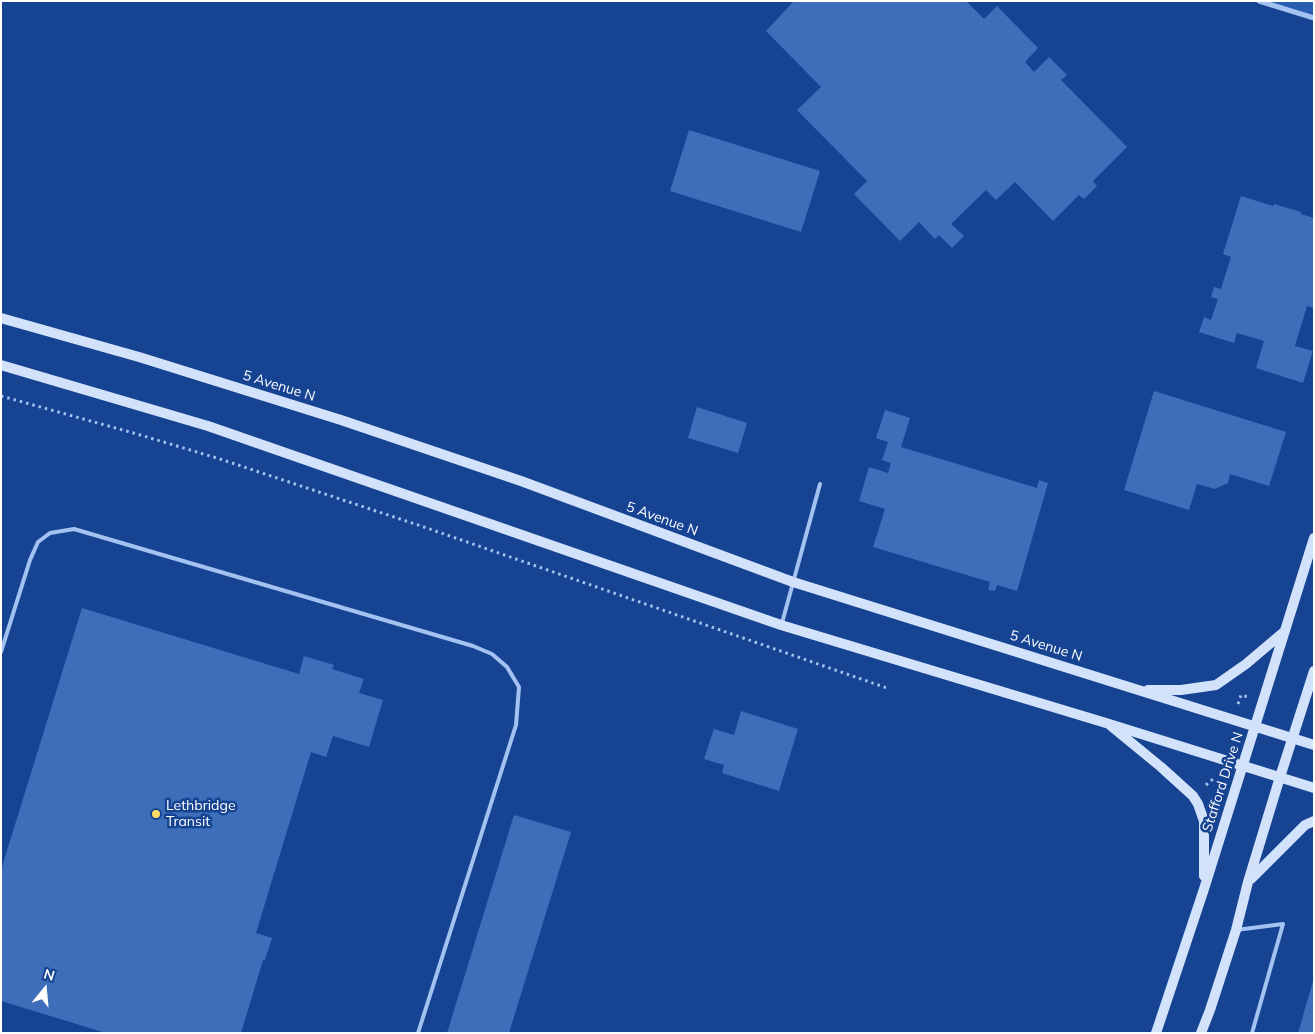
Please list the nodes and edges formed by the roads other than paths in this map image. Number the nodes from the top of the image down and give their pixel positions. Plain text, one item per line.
1 (1259, 1) edge
2 (1314, 18) edge
3 (1, 318) edge
4 (1, 365) edge
5 (820, 484) dead end
6 (1314, 538) edge
7 (793, 582) junction
8 (781, 625) junction
9 (1285, 630) junction
10 (1, 652) edge
11 (1314, 671) edge
12 (1138, 690) junction
13 (1106, 722) junction
14 (1255, 727) junction
15 (1293, 738) junction
16 (1314, 745) edge
17 (1242, 765) junction
18 (1280, 777) junction
19 (1314, 788) edge
20 (1314, 821) edge
21 (1248, 882) junction
22 (1204, 889) junction
23 (1236, 930) junction
24 (418, 1033) edge
25 (1156, 1033) edge
26 (1201, 1033) edge
27 (1252, 1033) edge

1 - 2 street
3 - 7 main road, 5 Avenue N
4 - 8 main road
5 - 7 lane
6 - 9 main road, Stafford Drive N
7 - 8 lane
7 - 12 main road, 5 Avenue N
8 - 13 main road
9 - 12 main road
9 - 14 main road, Stafford Drive N
10 - 24 lane
11 - 15 main road
12 - 14 main road, 5 Avenue N
13 - 17 main road
13 - 22 main road
14 - 15 main road, 5 Avenue N
14 - 17 main road, Stafford Drive N
15 - 16 main road, 5 Avenue N
15 - 18 main road
17 - 18 main road
17 - 22 main road, Stafford Drive N
18 - 19 main road
18 - 21 main road
20 - 21 main road
21 - 23 main road
22 - 25 main road, Stafford Drive N
23 - 26 main road
23 - 27 lane

